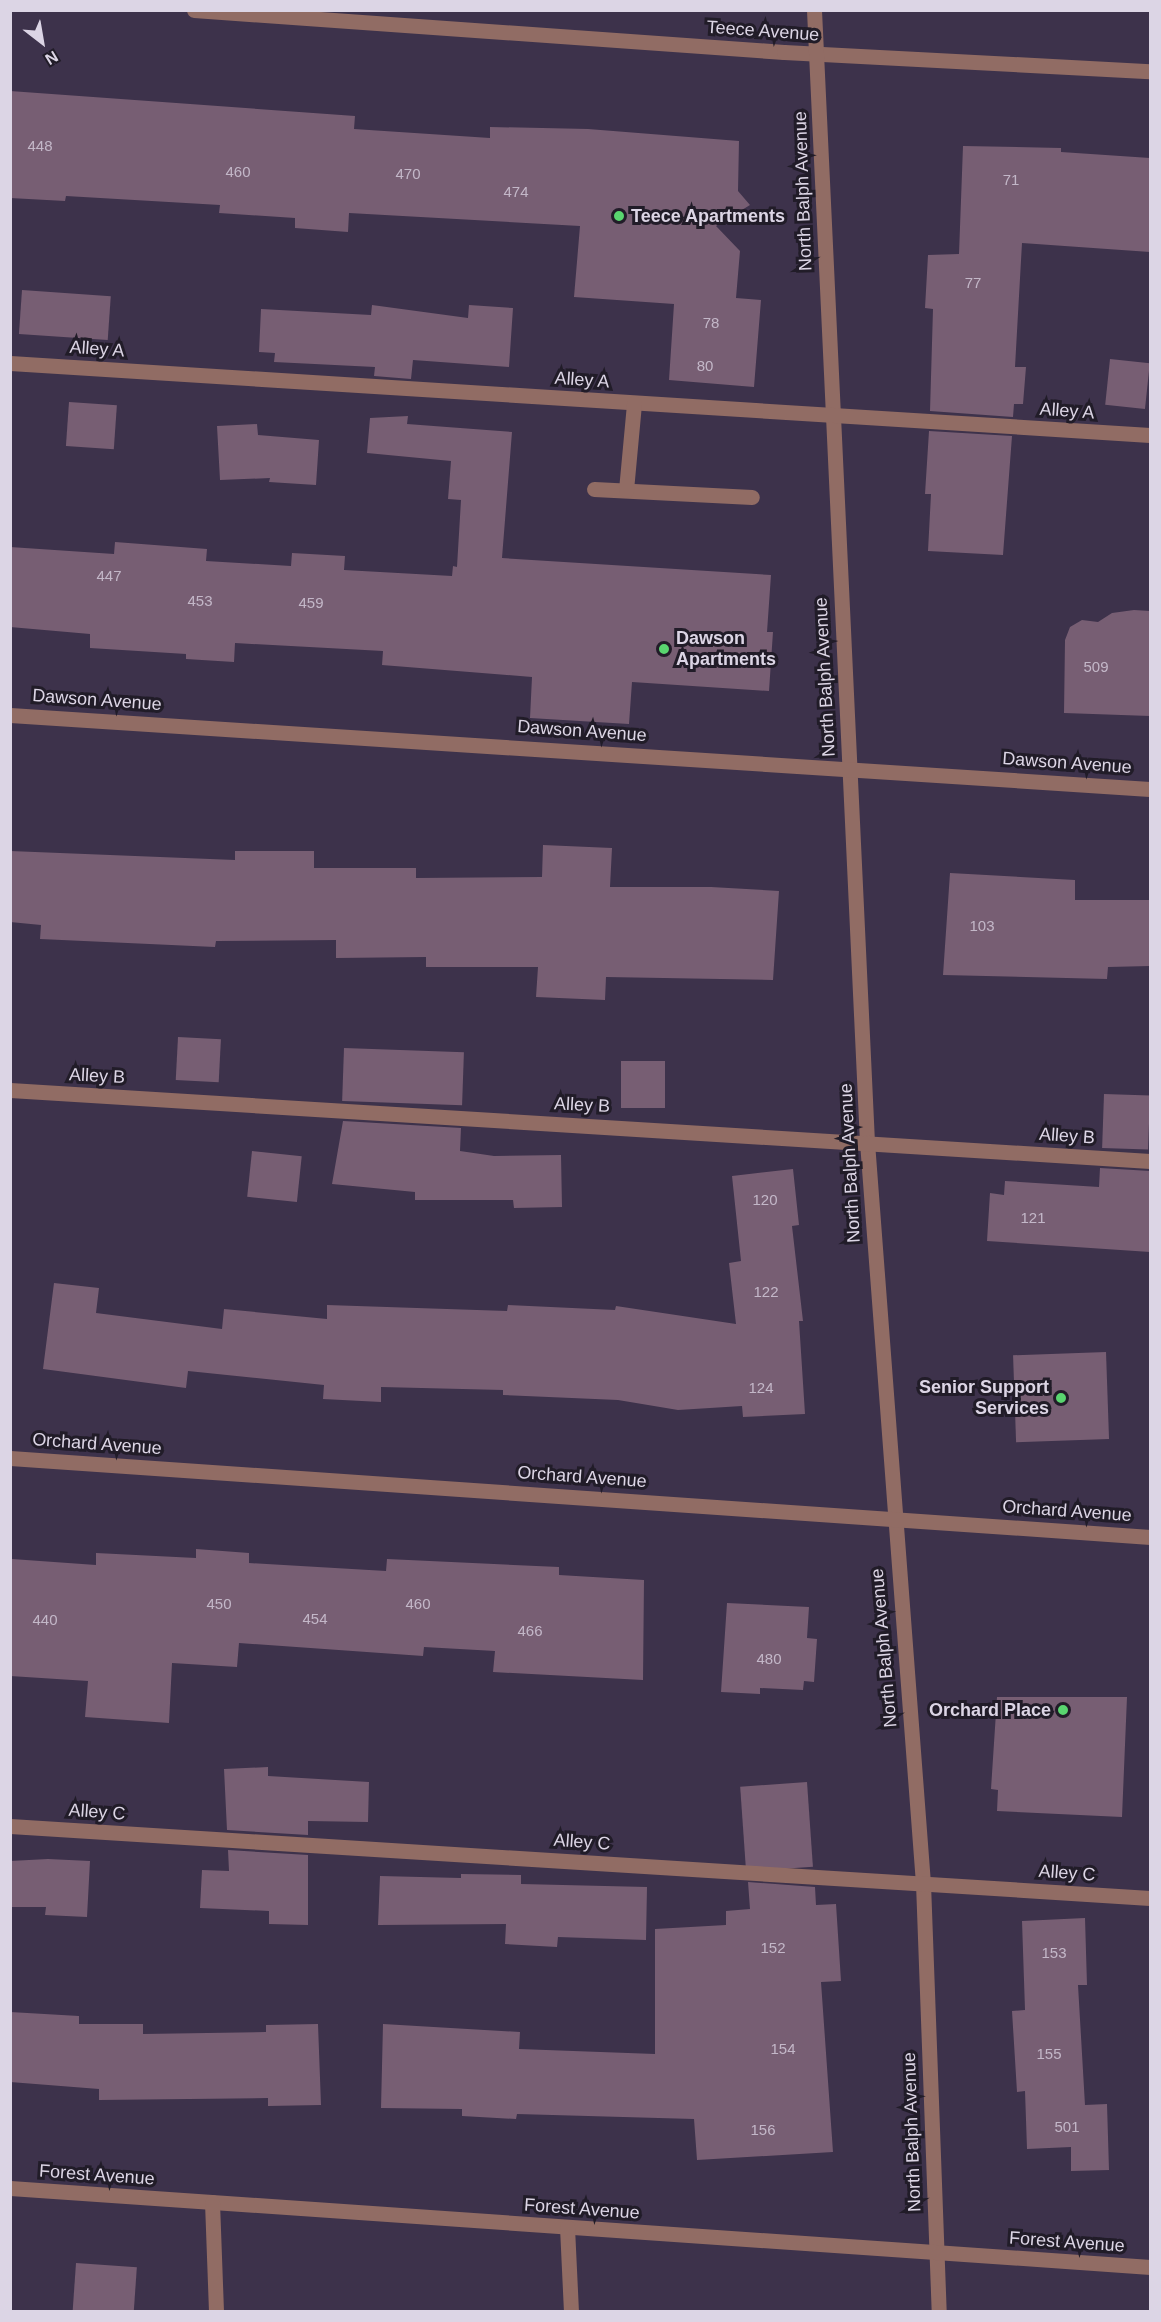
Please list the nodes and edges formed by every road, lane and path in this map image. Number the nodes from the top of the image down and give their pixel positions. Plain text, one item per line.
1 (194, 10) edge
2 (814, 10) edge
3 (817, 54) junction
4 (1150, 71) edge
5 (10, 363) edge
6 (634, 403) junction
7 (832, 416) junction
8 (1150, 435) edge
9 (594, 489) dead end
10 (626, 490) junction
11 (752, 497) dead end
12 (10, 714) edge
13 (849, 767) junction
14 (1150, 789) edge
15 (10, 1090) edge
16 (867, 1142) junction
17 (1150, 1161) edge
18 (10, 1458) edge
19 (893, 1518) junction
20 (1150, 1537) edge
21 (10, 1826) edge
22 (923, 1883) junction
23 (1150, 1898) edge
24 (10, 2188) edge
25 (212, 2202) junction
26 (567, 2227) junction
27 (936, 2253) junction
28 (1150, 2267) edge
29 (216, 2312) edge
30 (571, 2312) edge
31 (939, 2312) edge

1 - 3 street, Teece Avenue
2 - 3 street, North Balph Avenue
3 - 4 street, Teece Avenue
3 - 7 street, North Balph Avenue
5 - 6 street, Alley A
6 - 7 street, Alley A
6 - 10 street
7 - 8 street, Alley A
7 - 13 street, North Balph Avenue
9 - 10 street
10 - 11 street
12 - 13 street, Dawson Avenue
13 - 14 street, Dawson Avenue
13 - 16 street, North Balph Avenue
15 - 16 street, Alley B
16 - 17 street, Alley B
16 - 19 street, North Balph Avenue
18 - 19 street, Orchard Avenue
19 - 20 street, Orchard Avenue
19 - 22 street, North Balph Avenue
21 - 22 street, Alley C
22 - 23 street, Alley C
22 - 27 street, North Balph Avenue
24 - 25 street, Forest Avenue
25 - 26 street, Forest Avenue
25 - 29 street
26 - 27 street, Forest Avenue
26 - 30 street
27 - 28 street, Forest Avenue
27 - 31 street, North Balph Avenue

